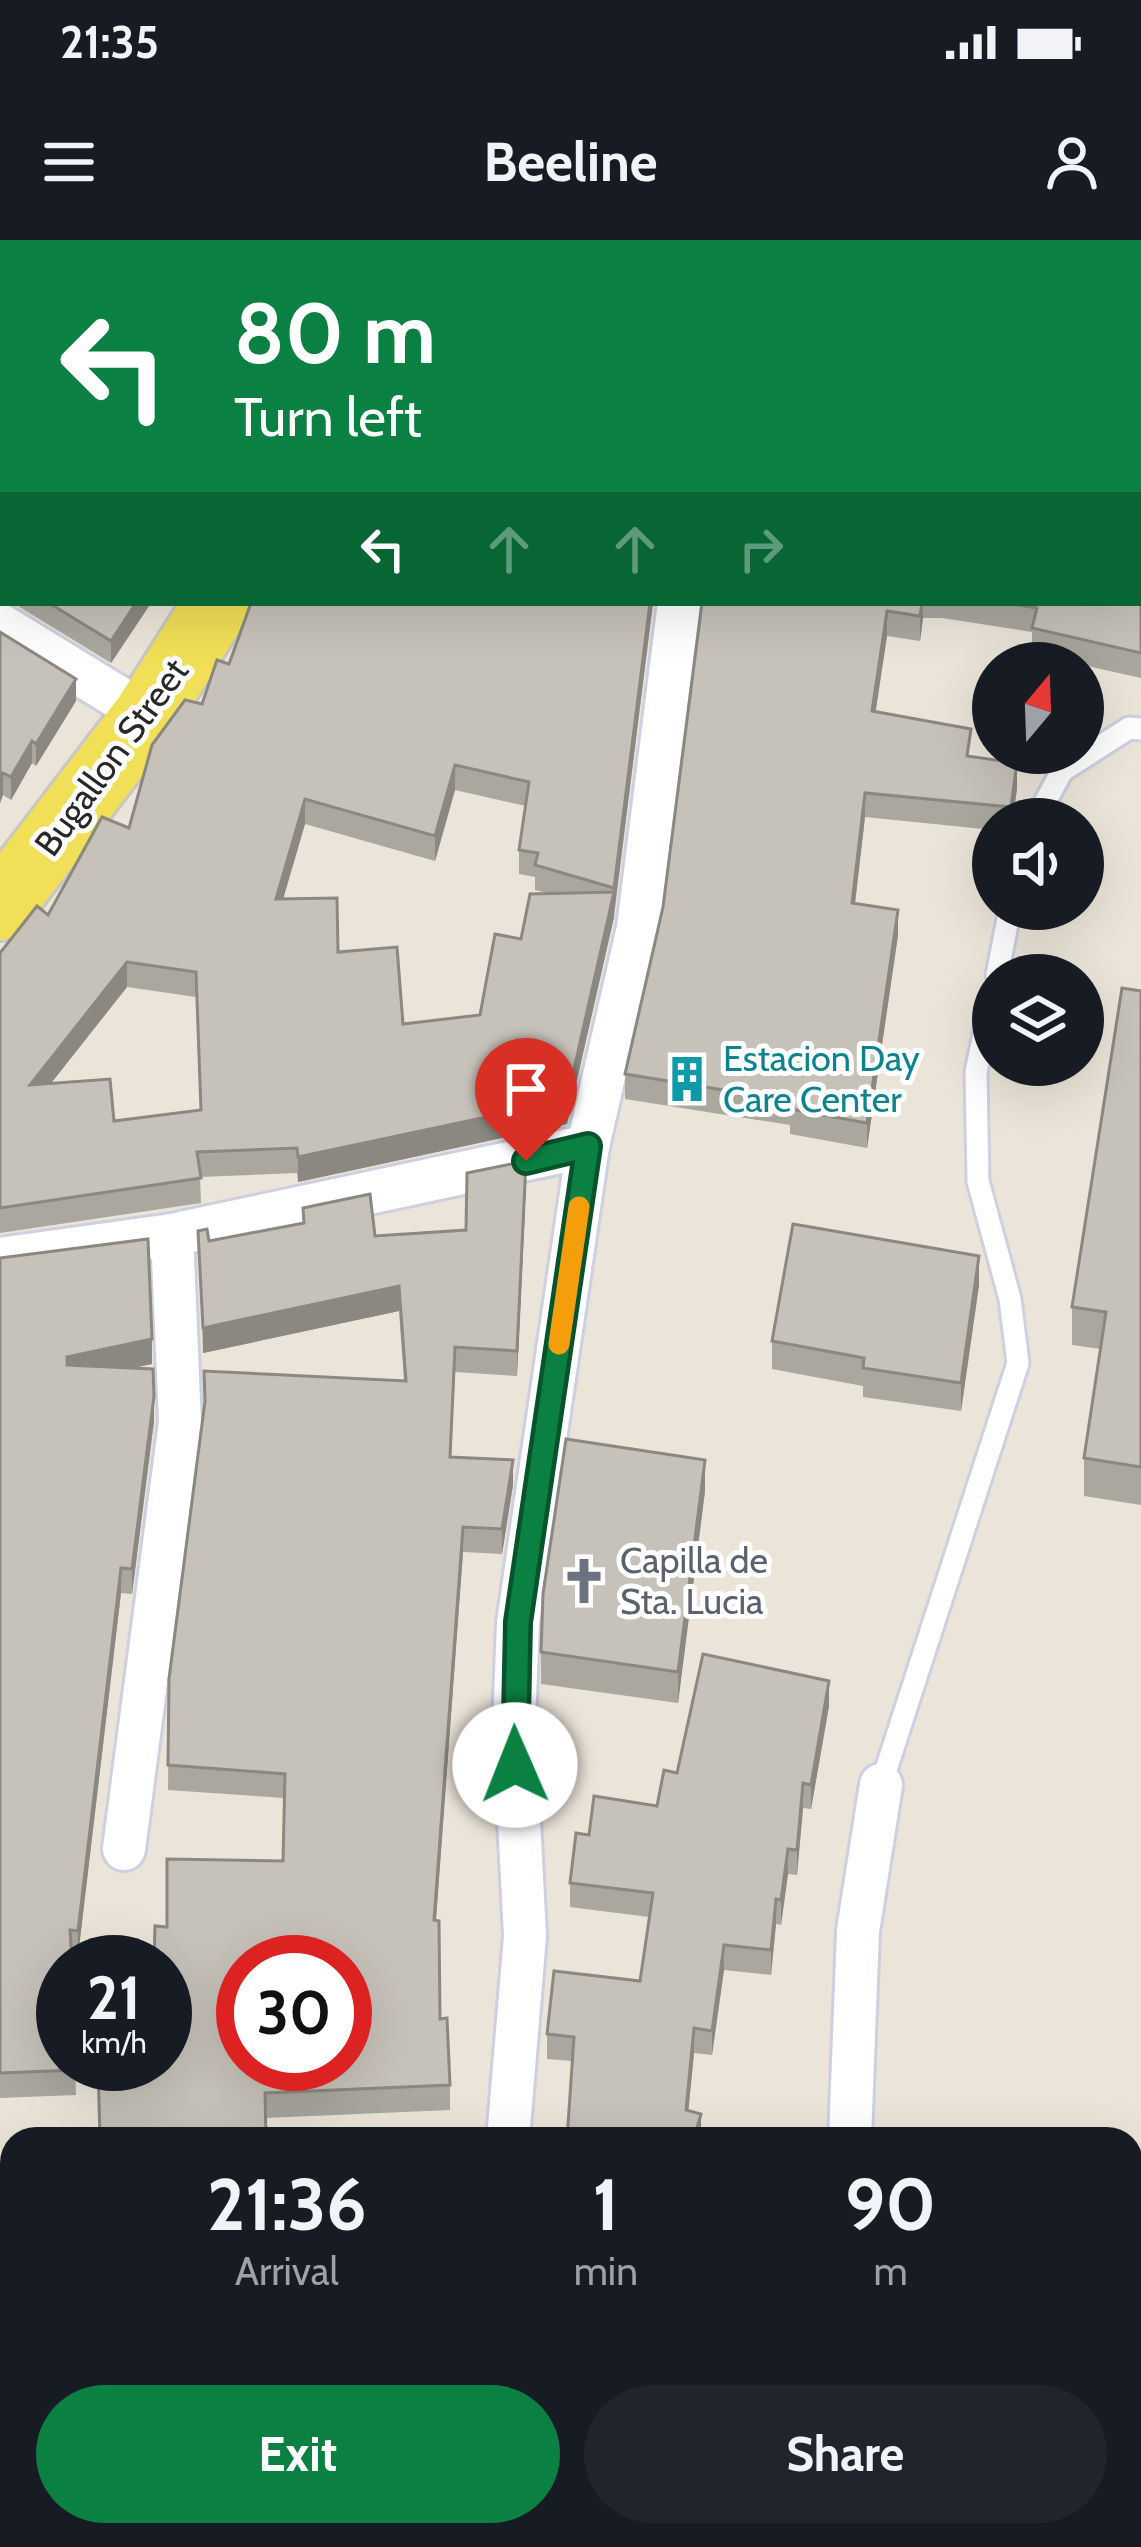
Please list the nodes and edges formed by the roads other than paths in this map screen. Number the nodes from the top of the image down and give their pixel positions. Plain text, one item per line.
1 (216, 606) edge
2 (679, 606) edge
3 (0, 625) edge
4 (147, 715) junction
5 (1141, 729) edge
6 (1047, 798) edge
7 (0, 907) edge
8 (976, 1086) edge
9 (588, 1146) junction
10 (172, 1235) junction
11 (0, 1259) edge
12 (881, 1785) joint
13 (124, 1850) dead end
14 (509, 2127) edge
15 (850, 2127) edge

1 - 4 main road, Bugallon Street
2 - 9 street
3 - 4 street
4 - 7 main road, Bugallon Street
5 - 6 lane
8 - 12 lane
9 - 10 street
9 - 14 street
10 - 11 street
10 - 13 street
12 - 15 street

